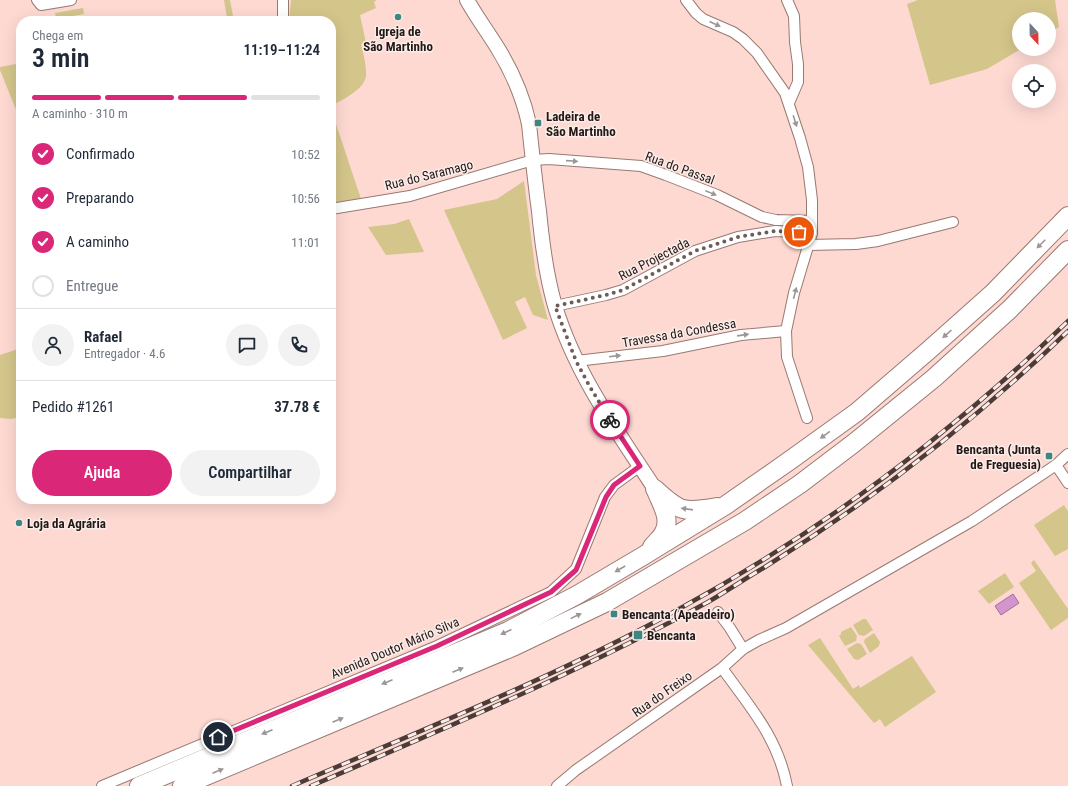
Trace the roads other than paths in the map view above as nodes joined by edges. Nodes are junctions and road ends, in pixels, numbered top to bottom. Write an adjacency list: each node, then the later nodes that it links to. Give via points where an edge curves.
1 (37, 0): 2 (street, via 41,5)
2 (71, 0)
3 (283, 0): 7 (street)
4 (467, 0): 9 (street, via 498,48 522,97 529,124)
5 (686, 0): 8 (street, one-way to 8, via 703,19 743,39 757,53 785,93)
6 (787, 0): 8 (street, via 794,16 798,70 798,82)
7 (283, 16)
8 (789, 103): 12 (street, one-way to 12, via 808,167)
9 (533, 160): 10 (street, Rua do Saramago, via 410,196); 12 (street, Rua do Passal, one-way to 12, via 641,166 762,217); 17 (street, via 542,246)
10 (336, 208)
11 (1068, 216): 26 (highway, one-way to 26, via 992,293 857,412)
12 (812, 221): 14 (street)
13 (953, 222): 15 (street, via 878,241)
14 (812, 233): 15 (street); 17 (street, Rua Projectada, via 775,231 738,237 695,251 623,290)
15 (808, 245): 18 (street, one-way to 15)
16 (1068, 250): 33 (highway, one-way to 16, via 515,646 607,602 745,521 800,484 934,378 1010,309)
17 (555, 306): 19 (street)
18 (786, 331): 19 (street, Travessa da Condessa, one-way to 18, via 663,351 741,335); 20 (street, via 787,357)
19 (576, 361): 23 (street)
20 (807, 418)
21 (1068, 454): 22 (street, Rua do Freixo)
22 (1056, 465): 24 (street); 29 (street, Rua do Freixo, via 972,521 786,628)
23 (640, 466): 25 (street); 31 (street, Avenida Doutor Mário Silva, via 614,485 606,497 576,570 551,592 437,646)
24 (1068, 483)
25 (655, 489): 26 (highway, one-way to 25, via 683,510 671,504); 27 (highway, via 667,525 664,533)
26 (726, 506): 27 (highway)
27 (643, 556): 32 (highway, one-way to 32, via 577,595 508,631)
28 (718, 612): 29 (street)
29 (743, 649): 30 (street, Rua do Freixo)
30 (722, 668): 34 (street, Rua do Freixo); 35 (street, via 772,739)
31 (102, 786)
32 (139, 786)
33 (182, 786)
34 (557, 786)
35 (787, 786)

